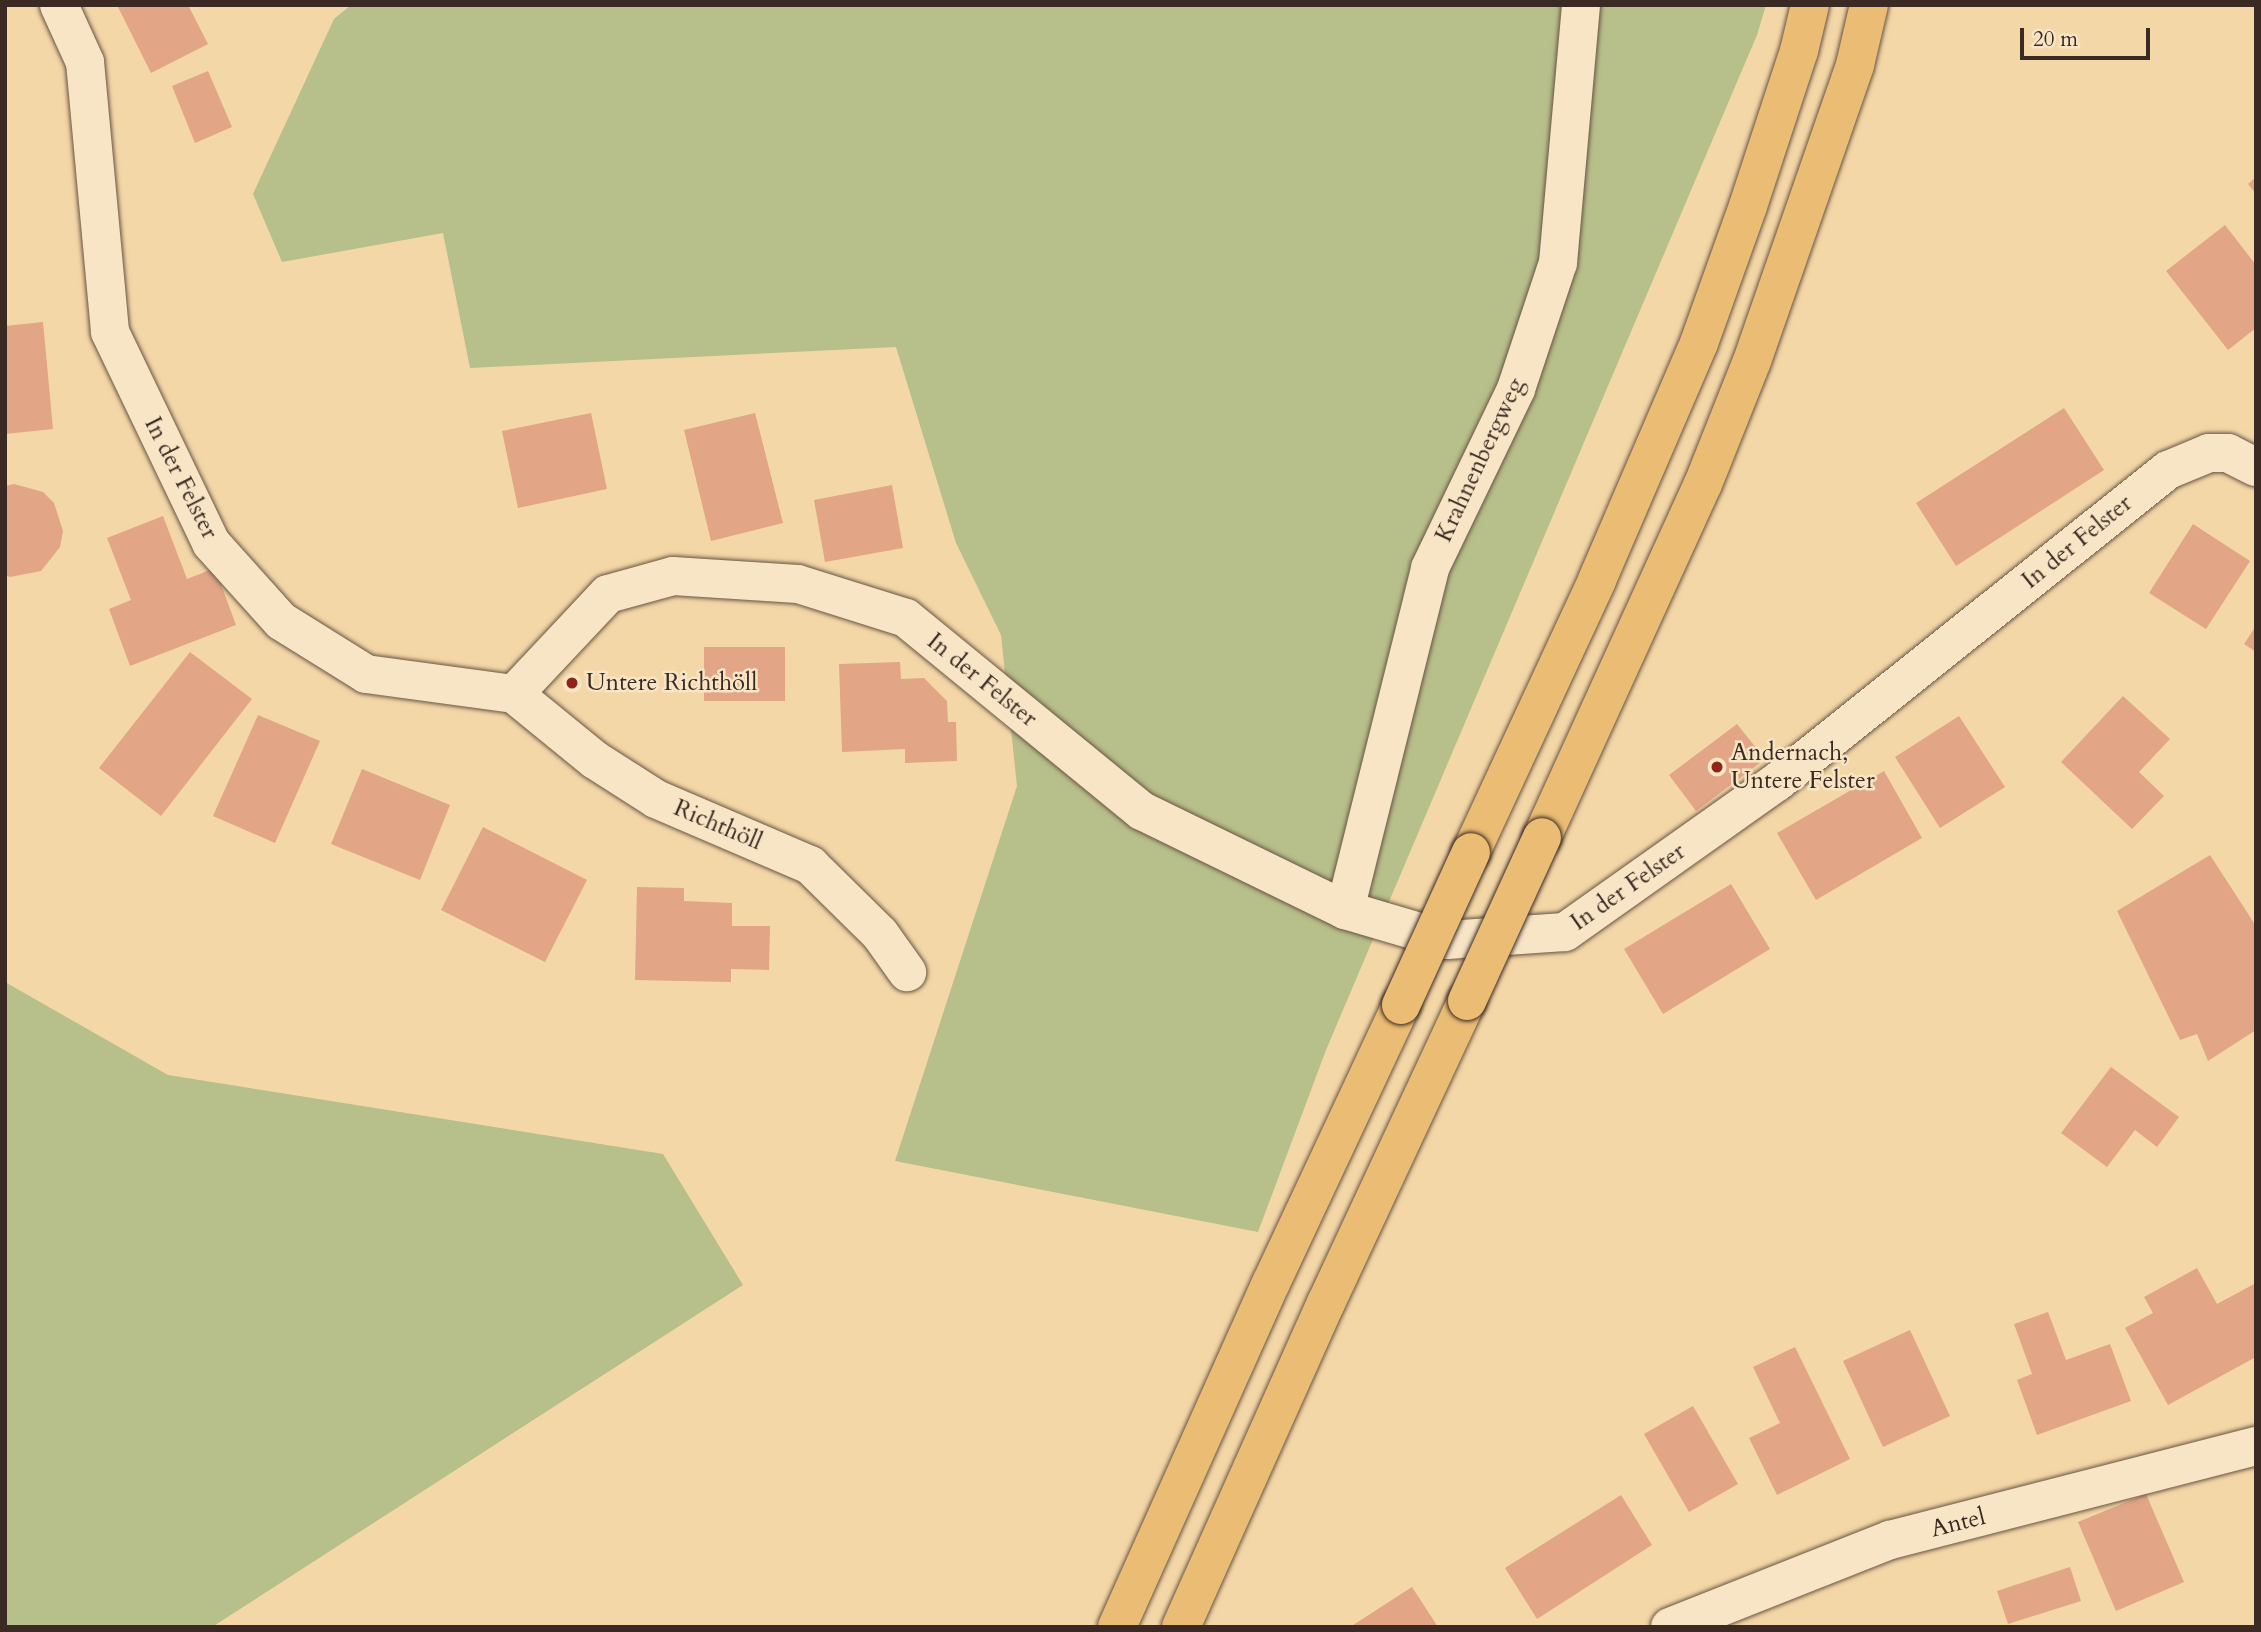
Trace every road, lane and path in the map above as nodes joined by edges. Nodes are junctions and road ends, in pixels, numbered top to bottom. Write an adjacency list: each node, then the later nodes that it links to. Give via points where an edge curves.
1 (59, 5): 6 (street, In der Felster, via 85,62 110,332 211,542 281,621 366,674)
2 (1581, 5): 7 (street, Krahnenbergweg, via 1558,263 1516,390 1430,568)
3 (1810, 5): 10 (highway, bridge, via 1799,51 1699,343 1592,592 1270,1283)
4 (1869, 5): 11 (highway, bridge, via 1855,65 1802,225 1703,484)
5 (2256, 467): 7 (street, In der Felster, via 2228,453 2209,453 2168,470 1777,782 1565,933 1447,940)
6 (513, 694): 7 (street, In der Felster, via 608,594 673,576 798,584 906,618 1142,811); 8 (street, Richthöll, via 595,760 656,799 810,865 880,934)
7 (1345, 910)
8 (907, 972)
9 (2256, 1446): 12 (street, Antel, via 1890,1540)
10 (1117, 1627)
11 (1181, 1627)
12 (1670, 1627)

